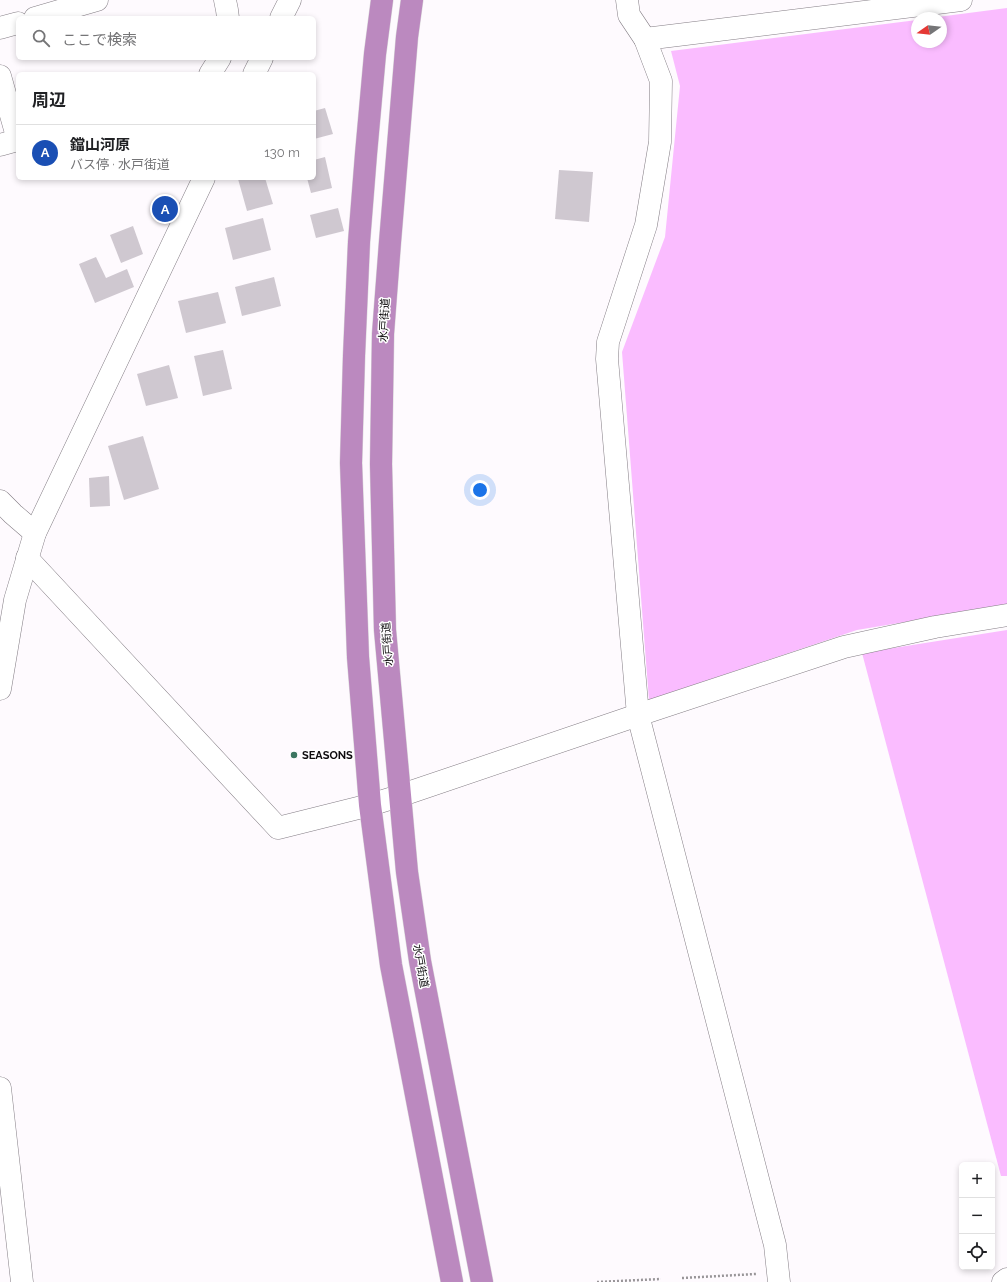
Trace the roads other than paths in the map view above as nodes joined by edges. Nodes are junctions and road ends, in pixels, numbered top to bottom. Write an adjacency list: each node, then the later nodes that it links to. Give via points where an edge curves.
1 (97, 0): 7 (street)
2 (225, 0): 8 (street)
3 (382, 0): 28 (highway, via 374,61 359,242 350,463 358,657)
4 (412, 0): 27 (highway, 水戸街道, via 383,334 381,464 385,630)
5 (626, 0): 11 (street, via 629,15)
6 (961, 0): 11 (street)
7 (42, 16)
8 (228, 16)
9 (16, 24): 10 (street)
10 (0, 28)
11 (646, 39): 26 (street, via 661,81 660,142 646,225 608,342 607,359)
12 (219, 60): 14 (street)
13 (261, 60): 15 (street)
14 (211, 72)
15 (255, 72)
16 (0, 76): 17 (street)
17 (16, 133)
18 (16, 141): 19 (street)
19 (0, 145)
20 (203, 180): 22 (street)
21 (0, 501): 22 (street)
22 (35, 533): 23 (street)
23 (27, 558): 25 (street, via 15,600); 28 (street, via 278,828)
24 (1007, 615): 26 (street, via 844,647)
25 (0, 690)
26 (638, 714): 27 (street); 30 (street, via 776,1245)
27 (399, 796): 28 (street); 34 (highway, 水戸街道, via 420,960)
28 (370, 805): 33 (highway, via 391,965)
29 (0, 1088): 32 (street)
30 (779, 1277)
31 (1007, 1279): 35 (street)
32 (22, 1282)
33 (452, 1282)
34 (482, 1282)
35 (1003, 1282)

